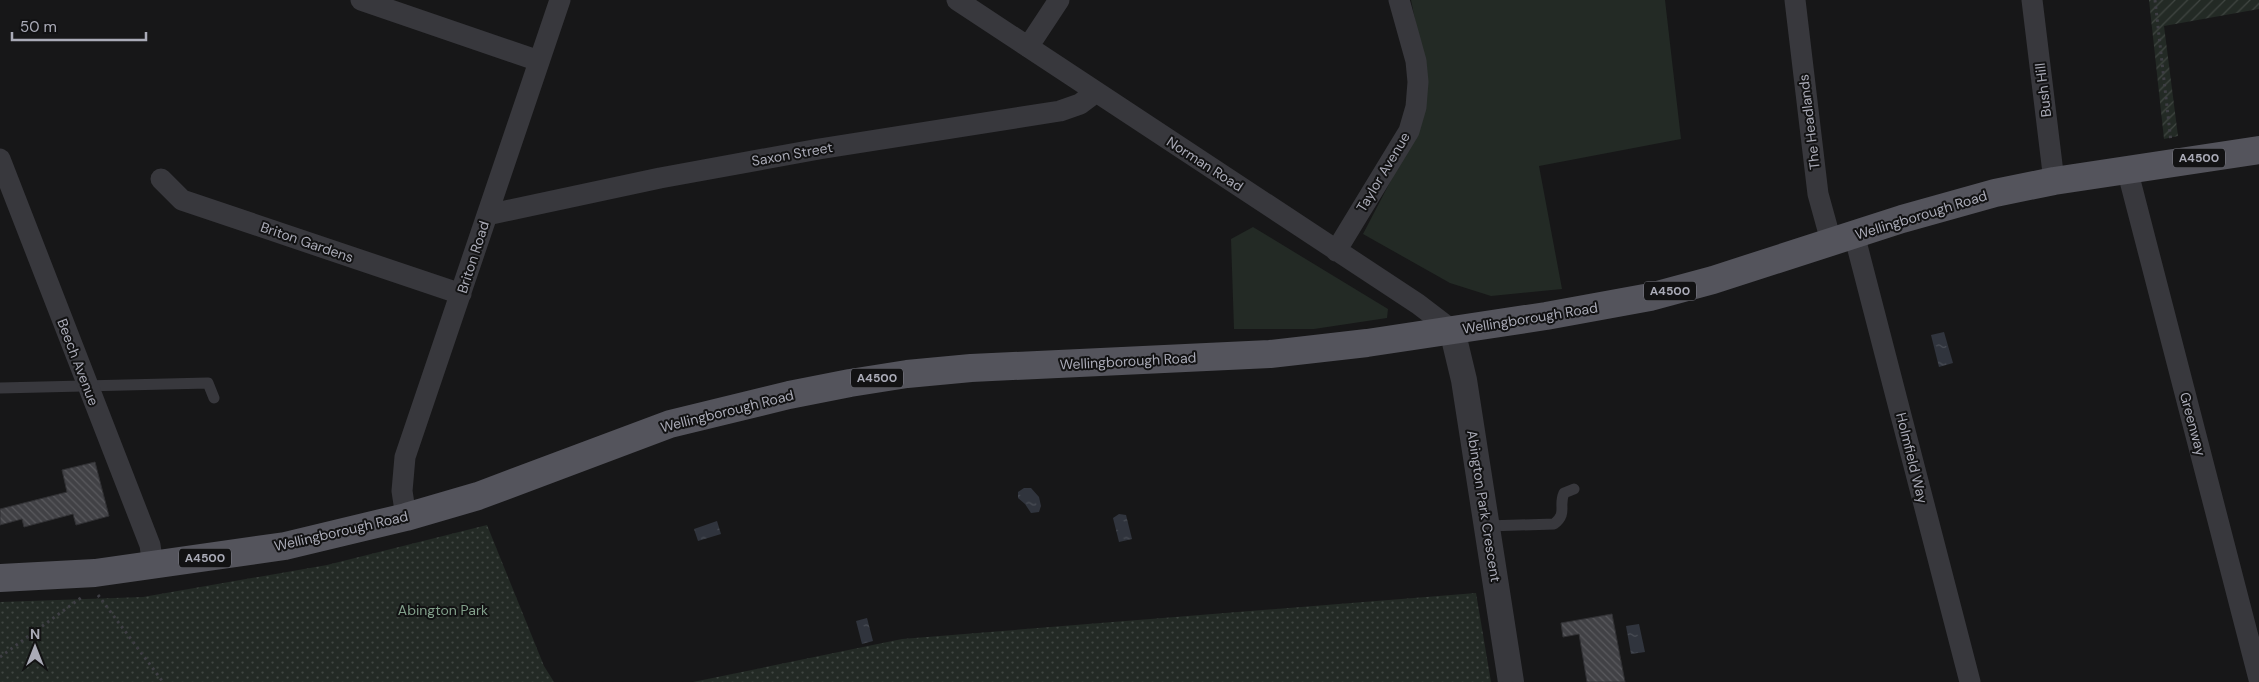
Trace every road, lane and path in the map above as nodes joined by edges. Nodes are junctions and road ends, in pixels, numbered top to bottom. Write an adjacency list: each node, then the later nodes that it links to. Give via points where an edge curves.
1 (361, 0): 10 (street)
2 (560, 0): 10 (street, Briton Road)
3 (956, 0): 9 (street, Norman Road)
4 (1059, 0): 9 (street)
5 (1399, 0): 20 (street, Taylor Avenue, via 1416,61 1416,107 1409,131)
6 (1794, 0): 19 (street, The Headlands, via 1818,194)
7 (2032, 0): 17 (street, Bush Hill)
8 (2154, 0): 14 (path)
9 (1028, 47): 11 (street, Norman Road)
10 (539, 61): 18 (street, Briton Road)
11 (1096, 92): 18 (street, Saxon Street, via 1080,104 1060,111 800,152); 20 (street, Norman Road)
12 (2259, 150): 14 (main road, Wellingborough Road / A4500)
13 (0, 159): 23 (street, Beech Avenue)
14 (2174, 162): 15 (main road, Wellingborough Road / A4500)
15 (2127, 169): 17 (main road, Wellingborough Road / A4500); 34 (street, Greenway)
16 (161, 179): 21 (street, Briton Gardens, via 182,200)
17 (2054, 181): 19 (main road, Wellingborough Road / A4500, via 1995,193)
18 (487, 215): 21 (street, Briton Road)
19 (1843, 238): 22 (main road, Wellingborough Road / A4500, via 1650,297); 37 (street, Holmfield Way)
20 (1336, 251): 22 (street, Norman Road)
21 (461, 294): 27 (street, Briton Road, via 405,457 402,491)
22 (1452, 330): 27 (main road, Wellingborough Road / A4500, via 1270,354 971,368 850,383 670,424 478,496); 28 (street, Abington Park Crescent, via 1464,380)
23 (88, 387): 24 (lane); 25 (lane, via 208,383); 29 (street, Beech Avenue, via 150,546)
24 (0, 388)
25 (214, 398)
26 (1574, 489): 28 (lane, via 1564,493 1563,511 1554,524)
27 (406, 517): 29 (main road, Wellingborough Road / A4500, via 285,546)
28 (1487, 526): 36 (street, Abington Park Crescent)
29 (153, 566): 30 (main road, Wellingborough Road / A4500)
30 (0, 578)
31 (97, 593): 35 (path)
32 (85, 594): 33 (path)
33 (0, 657)
34 (2259, 679)
35 (163, 682)
36 (1511, 682)
37 (1970, 682)

